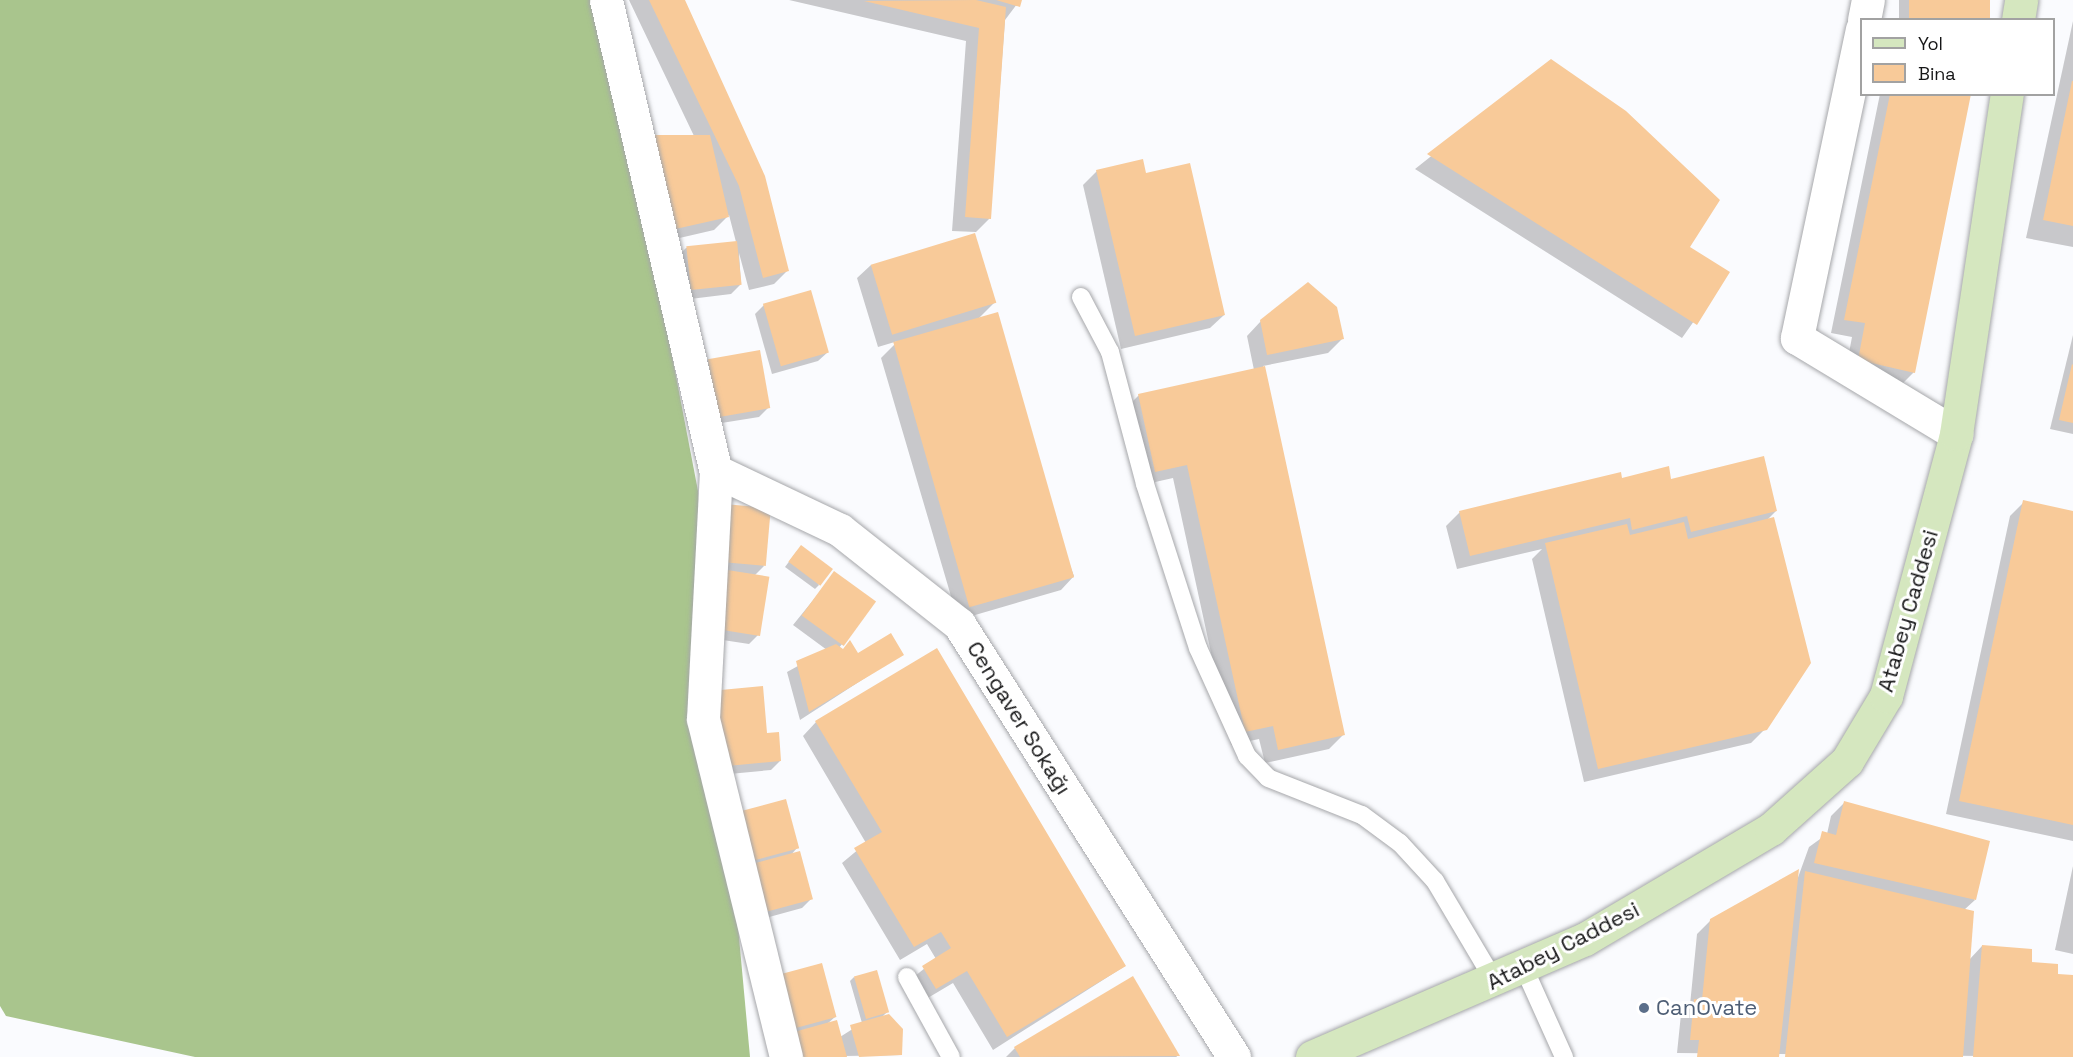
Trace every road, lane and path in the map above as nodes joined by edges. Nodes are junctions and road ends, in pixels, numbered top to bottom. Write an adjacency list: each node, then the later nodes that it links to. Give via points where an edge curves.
1 (606, 0): 10 (street)
2 (1868, 0): 4 (street)
3 (2021, 0): 5 (main road)
4 (1864, 18)
5 (2018, 18)
6 (1860, 39): 9 (street, via 1797,338)
7 (2007, 96): 9 (main road, Atabey Caddesi)
8 (1081, 297): 11 (lane, via 1110,352 1145,484 1198,648 1247,756 1268,778 1362,815 1400,843)
9 (1956, 434): 11 (main road, Atabey Caddesi, via 1886,696 1847,761 1771,829 1585,939)
10 (716, 471): 13 (street, via 703,719); 15 (street, Cengaver Sokağı, via 840,530 959,624)
11 (1510, 975): 16 (main road, Atabey Caddesi); 17 (lane)
12 (907, 977): 14 (lane)
13 (786, 1057)
14 (951, 1057)
15 (1234, 1057)
16 (1312, 1057)
17 (1564, 1057)

